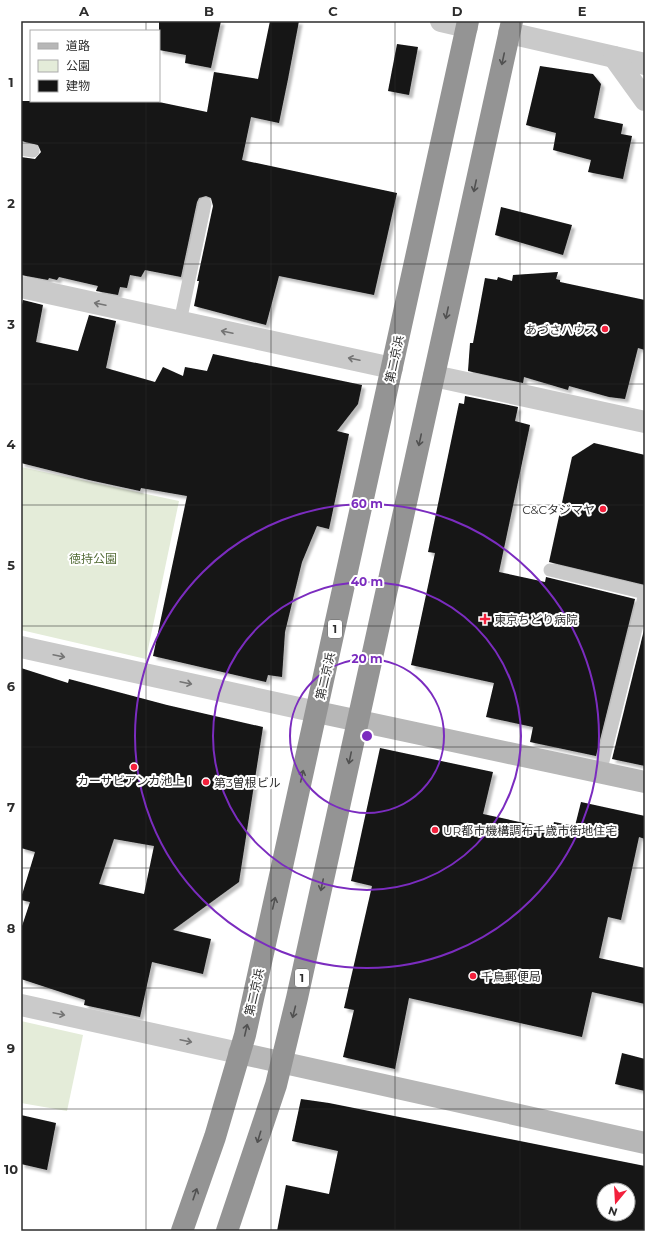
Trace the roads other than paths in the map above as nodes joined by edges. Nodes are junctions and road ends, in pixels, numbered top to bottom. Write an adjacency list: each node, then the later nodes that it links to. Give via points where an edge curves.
1 (441, 21): 2 (street)
2 (468, 24): 10 (highway, 第二京浜 / 1)
3 (510, 27): 4 (street); 11 (highway, 1, one-way to 11)
4 (614, 57): 5 (street); 6 (street)
5 (645, 64)
6 (645, 100)
7 (205, 204): 9 (lane)
8 (21, 287): 9 (street, one-way to 8)
9 (180, 322): 10 (street, one-way to 9)
10 (392, 368): 16 (highway, 第二京浜 / 1)
11 (434, 376): 12 (street); 17 (highway, 1, one-way to 17)
12 (645, 422)
13 (550, 570): 14 (lane)
14 (645, 593): 18 (lane)
15 (21, 647): 16 (street, one-way to 16)
16 (317, 712): 17 (street); 21 (highway, 第二京浜 / 1, one-way to 16)
17 (358, 720): 18 (street); 22 (highway, 1, one-way to 22, via 298,998)
18 (600, 773): 19 (street)
19 (645, 782)
20 (21, 1005): 21 (street, one-way to 21)
21 (239, 1053): 22 (street); 24 (highway, 第二京浜 / 1, one-way to 21, via 215,1137)
22 (281, 1062): 23 (street); 25 (highway, 1, one-way to 25, via 247,1175)
23 (645, 1143)
24 (182, 1231)
25 (227, 1231)

